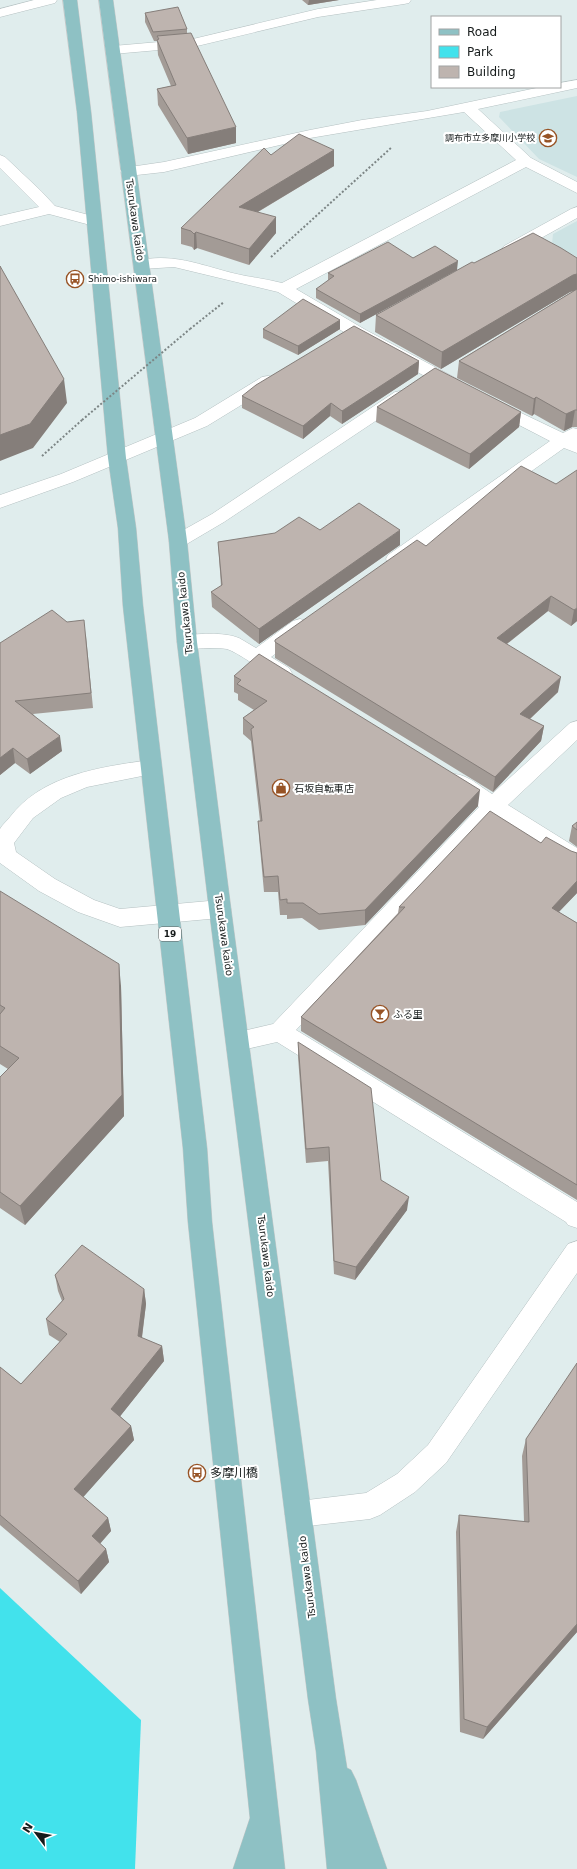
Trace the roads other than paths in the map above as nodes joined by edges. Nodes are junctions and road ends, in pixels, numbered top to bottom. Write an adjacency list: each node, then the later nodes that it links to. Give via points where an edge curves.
1 (50, 0): 5 (street)
2 (70, 0): 18 (main road, 19)
3 (106, 0): 6 (main road, Tsurukawa kaido)
4 (404, 0): 6 (street, via 318,13 193,42)
5 (0, 13)
6 (113, 50): 13 (main road, Tsurukawa kaido)
7 (577, 84): 8 (street)
8 (561, 87)
9 (558, 88): 10 (street)
10 (468, 107): 12 (street); 13 (street, via 362,124 164,167)
11 (0, 160): 15 (street)
12 (526, 161): 14 (street); 21 (street)
13 (128, 171): 20 (main road, Tsurukawa kaido)
14 (577, 188)
15 (49, 209): 17 (street); 18 (street)
16 (577, 212): 19 (street, via 537,242)
17 (0, 221)
18 (94, 221): 26 (main road, 19)
19 (496, 257)
20 (142, 264): 21 (street, via 174,262); 24 (main road, Tsurukawa kaido)
21 (284, 289): 23 (street)
22 (280, 374): 24 (street, via 201,422)
23 (433, 379): 25 (street); 28 (street, via 218,518)
24 (164, 438): 26 (street); 28 (main road, Tsurukawa kaido)
25 (572, 440): 29 (street)
26 (117, 458): 27 (street); 35 (main road, 19, via 127,528)
27 (0, 502)
28 (178, 540): 31 (main road, Tsurukawa kaido)
29 (380, 569)
30 (315, 615): 32 (street)
31 (187, 642): 32 (street, via 232,643); 40 (main road, Tsurukawa kaido)
32 (257, 657): 33 (street)
33 (297, 682)
34 (577, 728): 37 (street)
35 (150, 768): 38 (street, via 94,776 57,790 26,812); 41 (main road, 19)
36 (440, 771): 37 (street)
37 (494, 805): 39 (street); 42 (street)
38 (2, 841): 41 (street, via 6,856 47,886 86,906 120,918)
39 (577, 859)
40 (220, 909): 41 (street); 43 (main road, Tsurukawa kaido)
41 (168, 914): 48 (main road, 19)
42 (280, 1032): 43 (street); 44 (street)
43 (238, 1041): 46 (main road, Tsurukawa kaido)
44 (577, 1217)
45 (577, 1252): 46 (street, via 437,1454 406,1483 370,1506)
46 (299, 1514): 47 (main road, Tsurukawa kaido)
47 (331, 1751): 51 (main road, Tsurukawa kaido); 52 (main road)
48 (265, 1815): 49 (main road); 50 (main road, 19)
49 (248, 1869)
50 (270, 1869)
51 (342, 1869)
52 (372, 1869)

